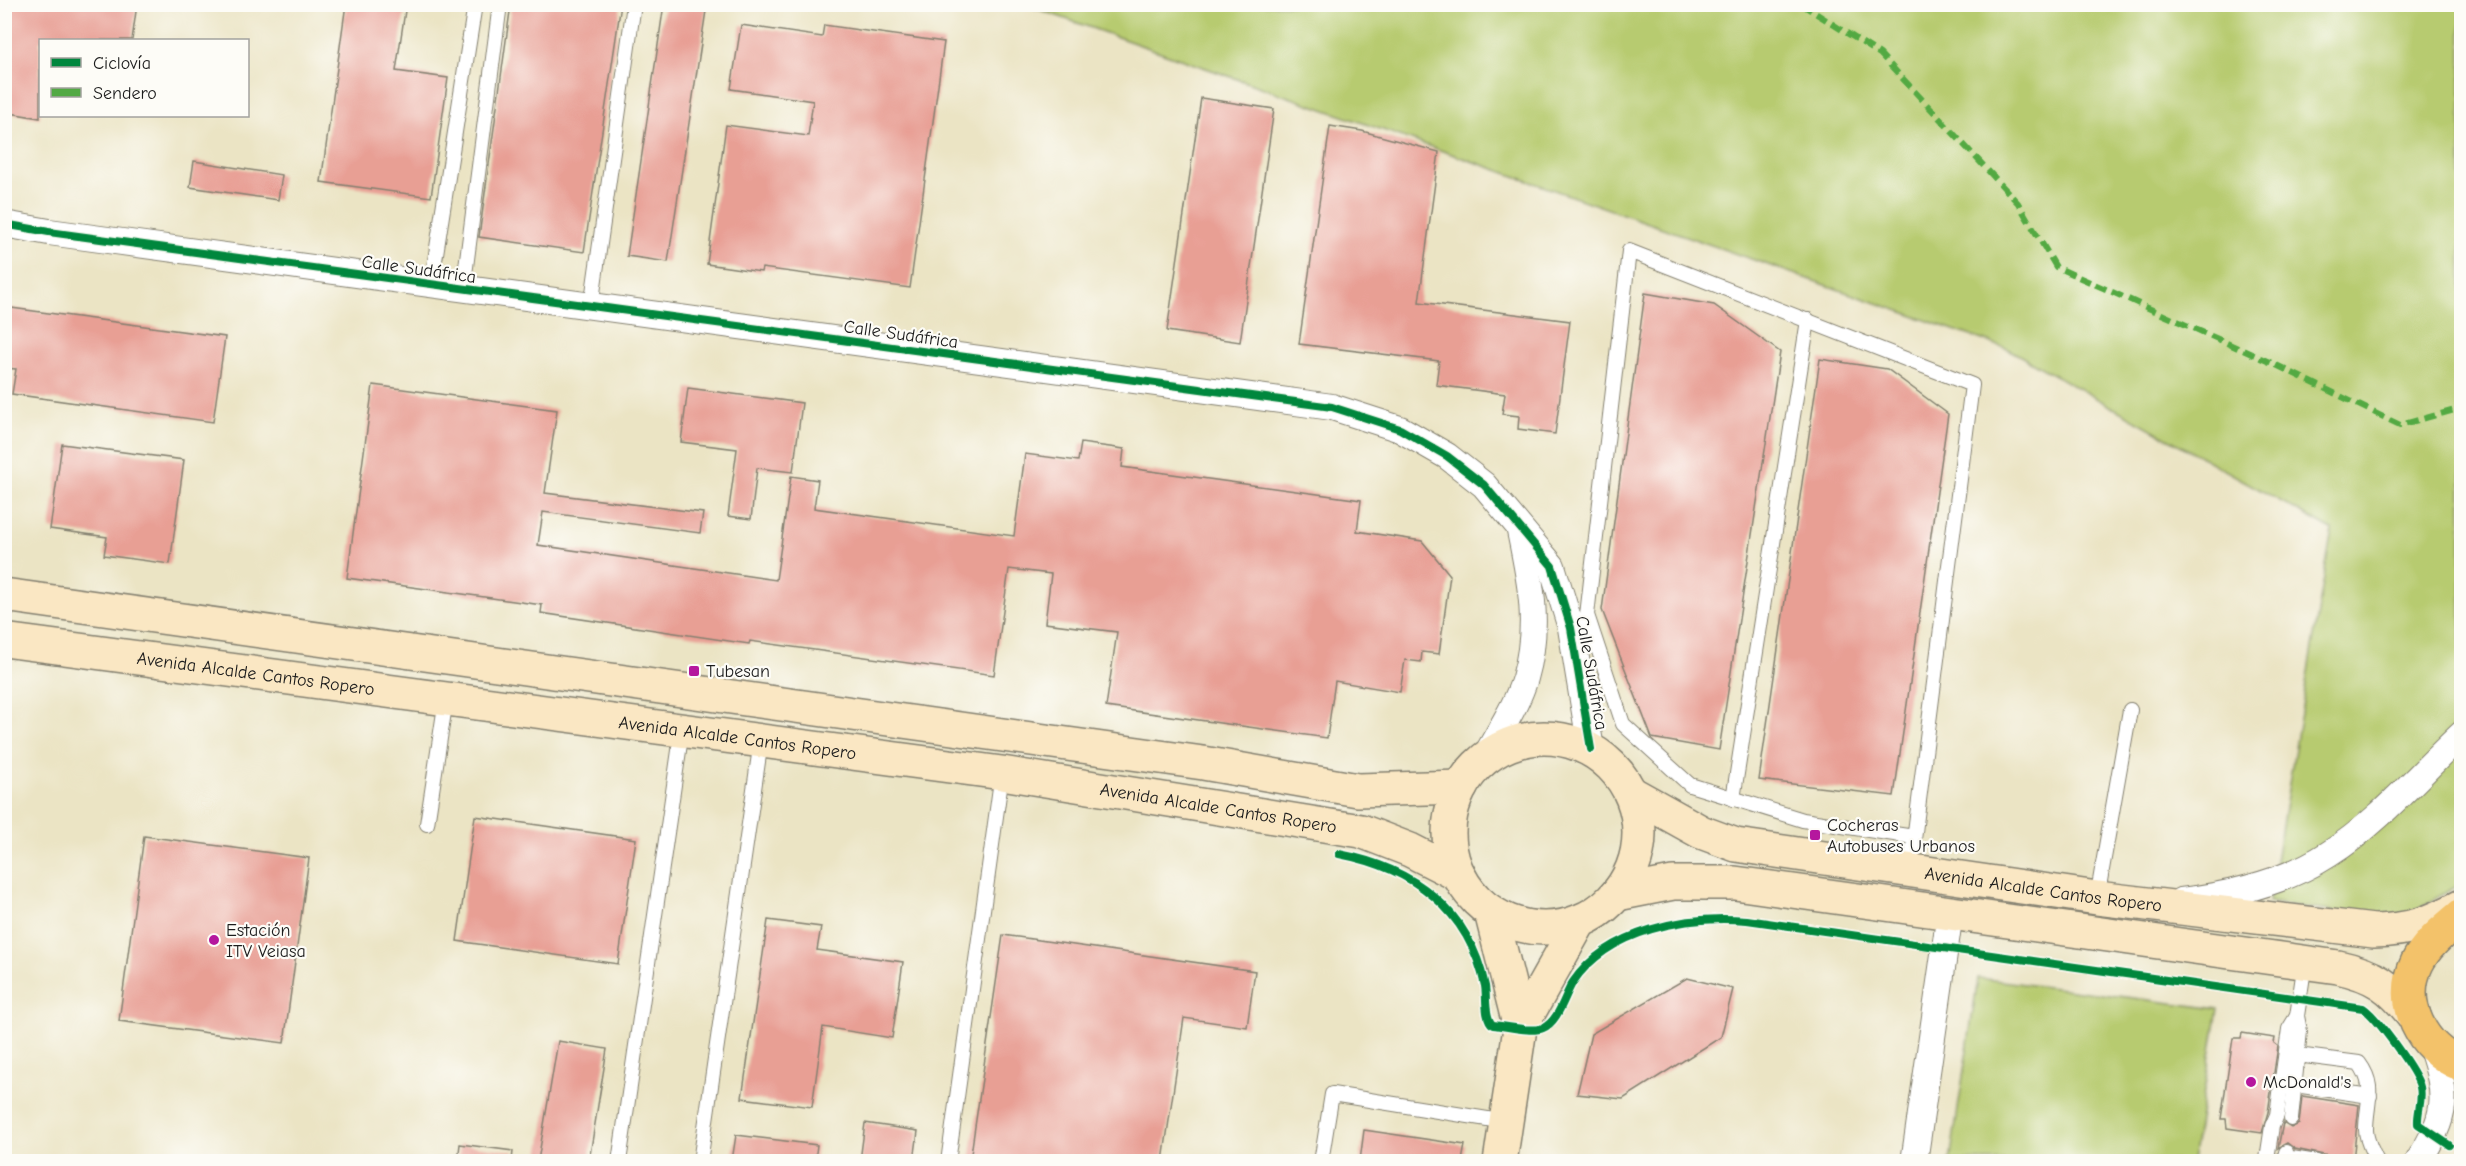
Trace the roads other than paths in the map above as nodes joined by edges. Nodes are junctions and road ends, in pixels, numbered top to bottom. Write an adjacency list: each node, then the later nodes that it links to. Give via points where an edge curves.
1 (475, 4): 5 (lane)
2 (500, 4): 6 (lane)
3 (634, 4): 7 (lane)
4 (4, 224): 5 (street, Calle Sudáfrica)
5 (431, 285): 6 (street, Calle Sudáfrica)
6 (463, 290): 7 (street, Calle Sudáfrica)
7 (591, 307): 9 (street, Calle Sudáfrica, via 1332,407 1400,429 1447,456 1484,485)
8 (1808, 320): 22 (lane); 22 (lane, via 1629,251 1587,615 1623,724 1690,785); 24 (lane, via 1972,384)
9 (1519, 525): 17 (street, Calle Sudáfrica, via 1552,566 1571,628); 18 (street, Calle Sudáfrica, via 1533,592 1533,636 1524,680)
10 (4, 595): 20 (main road, via 1203,764 1358,790)
11 (4, 640): 12 (main road, Avenida Alcalde Cantos Ropero)
12 (446, 699): 14 (main road, Avenida Alcalde Cantos Ropero); 23 (lane)
13 (2130, 710): 28 (lane)
14 (682, 730): 16 (main road, Avenida Alcalde Cantos Ropero); 49 (lane)
15 (2462, 734): 29 (street, via 2370,821 2314,863 2233,892)
16 (761, 741): 19 (main road, Avenida Alcalde Cantos Ropero); 50 (lane)
17 (1591, 749): 18 (main road, via 1565,739 1537,737 1510,744); 21 (main road, via 1614,768)
18 (1485, 758): 20 (main road)
19 (1002, 773): 26 (main road, Avenida Alcalde Cantos Ropero, via 1361,831); 51 (lane)
20 (1461, 787): 26 (main road, via 1450,815 1450,845)
21 (1631, 794): 25 (main road, Avenida Alcalde Cantos Ropero, via 1701,832 1736,845); 27 (main road, via 1638,819 1638,846 1631,871)
22 (1734, 799): 24 (lane, via 1803,820)
23 (427, 824)
24 (1914, 837): 25 (lane)
25 (1910, 871): 28 (main road, Avenida Alcalde Cantos Ropero)
26 (1459, 874): 31 (main road, via 1472,896)
27 (1617, 894): 32 (main road, Avenida Alcalde Cantos Ropero, via 1673,883 1735,883); 34 (main road)
28 (2097, 898): 29 (main road, Avenida Alcalde Cantos Ropero)
29 (2151, 904): 30 (main road, Avenida Alcalde Cantos Ropero, via 2374,931 2403,930 2431,923)
30 (2462, 906)
31 (1491, 912): 34 (main road, via 1519,925 1550,928); 38 (main road)
32 (1950, 914): 35 (main road, Avenida Alcalde Cantos Ropero); 54 (street)
33 (2462, 915): 37 (main road, via 2433,940 2418,962 2410,983)
34 (1580, 921): 38 (main road)
35 (2305, 962): 36 (lane); 37 (main road, Avenida Alcalde Cantos Ropero, via 2363,972 2384,984)
36 (2296, 1016): 40 (lane, via 2300,1031); 55 (lane, via 2289,1029)
37 (2414, 1016): 39 (main road)
38 (1521, 1028): 47 (main road)
39 (2431, 1046): 41 (main road); 45 (street)
40 (2297, 1055): 43 (lane); 44 (lane, via 2359,1063 2368,1075)
41 (2462, 1065)
42 (2462, 1079): 45 (street)
43 (2295, 1085): 44 (lane); 46 (lane)
44 (2370, 1096): 57 (lane, via 2366,1132)
45 (2444, 1102): 58 (street, via 2434,1136)
46 (2290, 1119)
47 (1506, 1122): 52 (lane, via 1332,1094); 53 (main road)
48 (2286, 1152): 56 (lane, via 2285,1157)
49 (619, 1161)
50 (700, 1161)
51 (948, 1161)
52 (1321, 1161)
53 (1500, 1161)
54 (1914, 1161)
55 (2269, 1161)
56 (2317, 1161)
57 (2377, 1161)
58 (2418, 1161)

